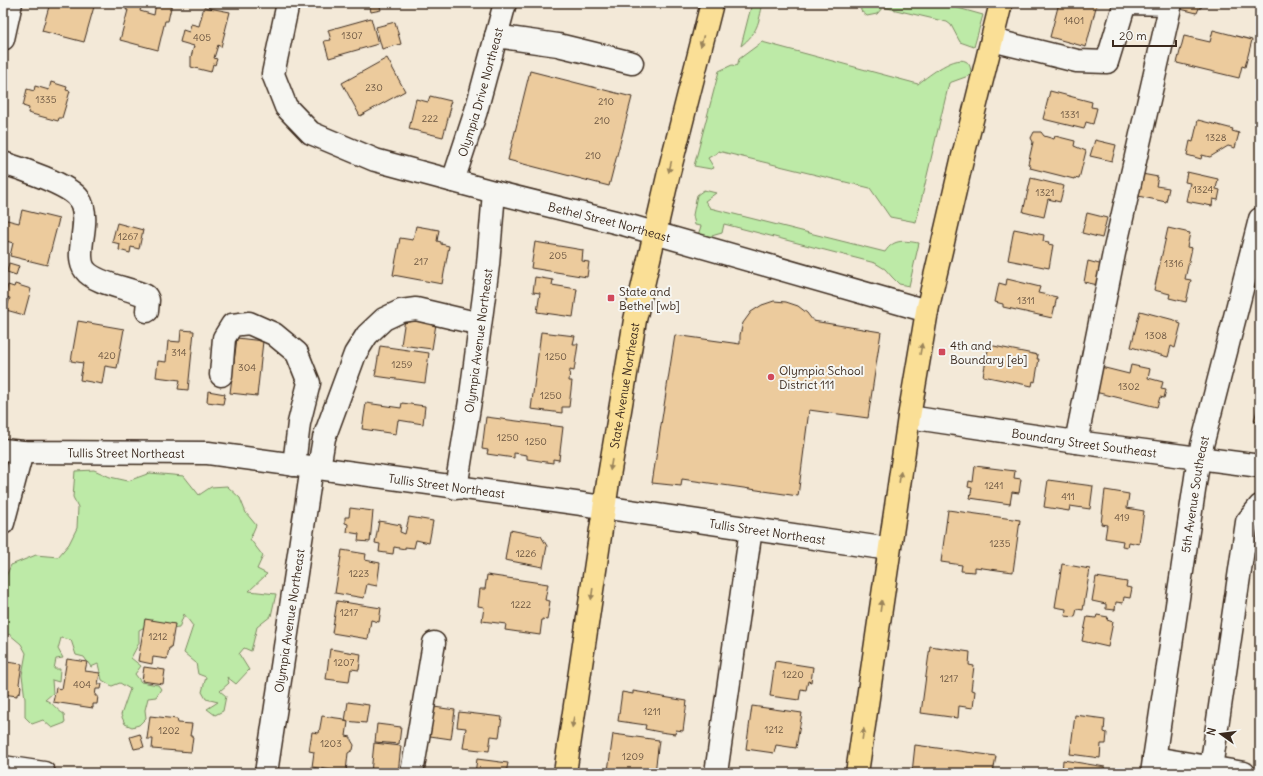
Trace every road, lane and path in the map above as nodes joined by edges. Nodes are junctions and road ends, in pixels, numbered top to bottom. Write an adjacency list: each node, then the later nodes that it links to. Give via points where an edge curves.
1 (12, 3): 9 (street)
2 (288, 3): 13 (street, Bethel Street Northeast, via 273,74 286,106 298,120 311,133 375,160)
3 (505, 3): 8 (street, Olympia Drive Northeast)
4 (712, 3): 16 (main road, State Avenue Northeast, one-way to 16)
5 (1001, 3): 10 (main road)
6 (1126, 3): 7 (street); 10 (street, via 1107,62 1077,61)
7 (1171, 4): 22 (street, via 1114,253)
8 (496, 36): 11 (street, via 558,46); 13 (street, Olympia Drive Northeast, via 476,112)
9 (3, 38)
10 (992, 40): 18 (main road)
11 (632, 63)
12 (3, 163): 17 (street, via 43,177 73,192 79,198 83,206 84,220 81,252 84,270 99,280 146,296)
13 (453, 181): 14 (street, Bethel Street Northeast)
14 (494, 192): 16 (street, Bethel Street Northeast); 19 (street, Olympia Avenue Northeast)
15 (1260, 220): 24 (street, 5th Avenue Southeast)
16 (654, 233): 18 (street, Bethel Street Northeast); 29 (main road, State Avenue Northeast, one-way to 29, via 635,320)
17 (147, 311)
18 (927, 311): 21 (main road, one-way to 18)
19 (480, 323): 26 (street, via 416,309 401,311 384,319 367,335 355,354 324,438); 27 (street, Olympia Avenue Northeast)
20 (221, 375): 26 (street, via 224,338 232,325 249,323 274,334 297,353 308,383 298,423)
21 (909, 417): 22 (street, Boundary Street Southeast); 32 (main road, one-way to 21)
22 (1076, 442): 24 (street, Boundary Street Southeast)
23 (12, 451): 26 (street, Tullis Street Northeast, via 208,453); 30 (street)
24 (1199, 458): 25 (street, Boundary Street Southeast); 34 (street, 5th Avenue Southeast)
25 (1260, 466)
26 (308, 467): 27 (street, Tullis Street Northeast); 38 (street, Olympia Avenue Northeast)
27 (456, 488): 29 (street, Tullis Street Northeast)
28 (1260, 506): 36 (street, via 1248,522)
29 (605, 508): 31 (street, Tullis Street Northeast); 40 (main road, State Avenue Northeast, one-way to 40)
30 (3, 523)
31 (751, 529): 32 (street, Tullis Street Northeast); 41 (street)
32 (889, 549): 42 (main road, one-way to 32)
33 (434, 643): 39 (street)
34 (1153, 766): 36 (street)
35 (3, 767): 37 (street)
36 (1211, 768): 43 (street)
37 (44, 773)
38 (266, 773)
39 (412, 773)
40 (565, 773)
41 (716, 773)
42 (857, 773)
43 (1244, 773)

